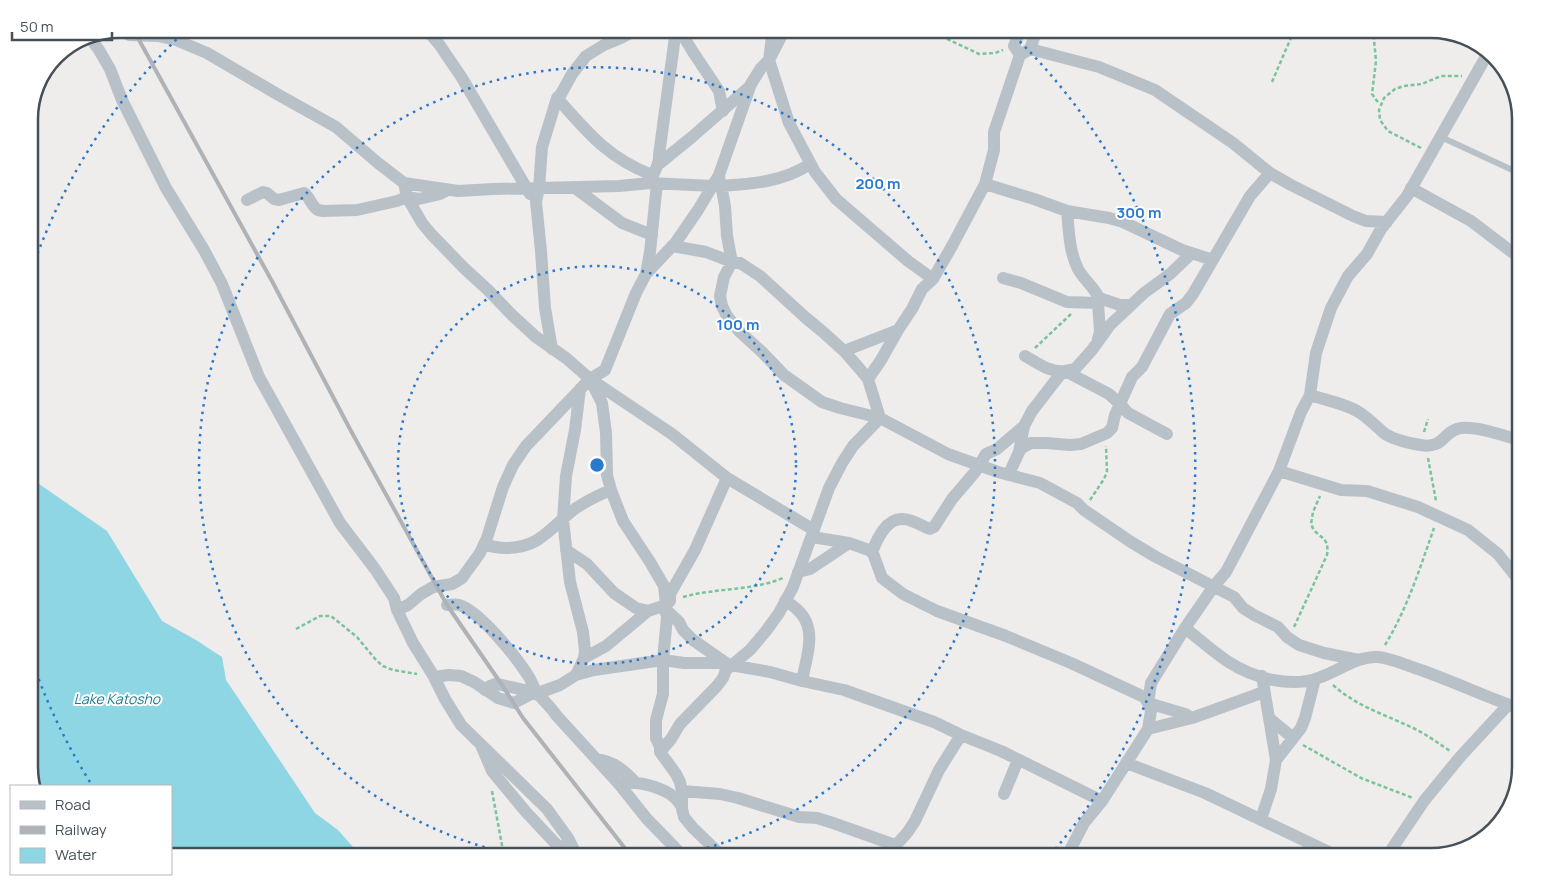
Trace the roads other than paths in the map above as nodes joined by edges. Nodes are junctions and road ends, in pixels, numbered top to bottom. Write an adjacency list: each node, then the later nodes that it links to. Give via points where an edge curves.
1 (167, 38): 24 (street, via 207,52 336,127)
2 (434, 38): 29 (street, via 462,78)
3 (621, 38): 15 (street, via 586,56)
4 (675, 38): 18 (street)
5 (684, 38): 16 (street, via 719,91)
6 (772, 38): 13 (street)
7 (780, 38): 13 (street)
8 (1021, 38): 11 (street)
9 (1030, 38): 11 (street)
10 (94, 42): 80 (street, via 110,69 166,188 222,284 259,377 278,414 340,523 394,598)
11 (1021, 50): 21 (street, via 1098,67 1155,90 1233,143); 25 (street, via 994,132 994,150)
12 (1485, 58): 17 (street)
13 (769, 60): 14 (street); 19 (street, via 790,123)
14 (751, 84): 16 (street); 23 (street)
15 (557, 98): 22 (street, via 612,155); 26 (street, via 542,147)
16 (723, 110): 18 (street)
17 (1441, 137): 20 (lane); 28 (street)
18 (660, 163): 22 (street)
19 (810, 164): 23 (street, via 778,178 748,185); 44 (street, via 836,199)
20 (1512, 170)
21 (1270, 173): 35 (street, via 1353,216 1366,221); 40 (street, via 1250,196)
22 (653, 180): 23 (street); 27 (street, via 627,186); 36 (street)
23 (717, 182): 37 (street); 41 (street, via 722,190)
24 (404, 183): 30 (street); 31 (street)
25 (985, 184): 34 (street); 44 (street)
26 (539, 188): 27 (street); 29 (street); 33 (street)
27 (575, 188): 36 (street, via 622,223)
28 (1411, 188): 35 (street); 38 (street, via 1472,221)
29 (526, 189): 30 (street); 33 (street)
30 (450, 190): 31 (street, via 429,197)
31 (407, 197): 32 (street, via 349,211 318,210 304,193 279,200 263,192); 49 (street, via 422,223 444,248 513,316)
32 (247, 200)
33 (536, 202): 49 (street, via 545,308)
34 (1067, 211): 39 (street, via 1123,222); 45 (street, via 1073,258)
35 (1387, 222): 56 (street, via 1348,276 1331,308 1316,353)
36 (652, 236): 37 (street); 42 (street)
37 (673, 245): 41 (street); 42 (street)
38 (1512, 252)
39 (1191, 254): 40 (street); 46 (street)
40 (1213, 260): 57 (street, via 1190,298 1170,314 1142,368 1132,377)
41 (732, 262): 50 (street, via 740,263 760,276); 58 (street, via 724,277 720,296 727,316 739,332 784,375 822,402)
42 (646, 274): 53 (street, via 605,370)
43 (1003, 278): 45 (street, via 1067,302 1084,304)
44 (932, 279): 47 (street, via 922,289)
45 (1099, 301): 46 (street); 48 (street)
46 (1131, 304): 48 (street)
47 (898, 330): 50 (street); 54 (street)
48 (1098, 339): 52 (street, via 1075,368)
49 (552, 349): 53 (street)
50 (844, 351): 54 (street)
51 (1025, 356): 52 (street, via 1049,370)
52 (1066, 371): 57 (street); 59 (street, via 1045,393)
53 (590, 379): 55 (street); 66 (street, via 672,434); 67 (street, via 602,403)
54 (868, 379): 58 (street)
55 (580, 389): 68 (street); 71 (street, via 526,446 513,465)
56 (1310, 395): 61 (street, via 1355,410 1386,434 1408,442 1436,444 1456,429 1463,428); 64 (street, via 1300,412)
57 (1120, 404): 60 (street); 62 (street, via 1112,428 1107,433 1081,444 1031,444)
58 (880, 418): 63 (street, via 948,454); 69 (street, via 853,446 842,463)
59 (1024, 426): 62 (street); 63 (street, via 986,454)
60 (1167, 434)
61 (1512, 438)
62 (1019, 452): 65 (street)
63 (978, 464): 65 (street); 73 (street, via 937,525 930,529 904,519 896,520 888,524)
64 (1278, 472): 74 (street, via 1341,490 1367,491 1418,507 1468,530 1498,554); 76 (street, via 1226,572)
65 (1009, 474): 76 (street, via 1040,483 1173,567)
66 (728, 478): 69 (street); 79 (street)
67 (611, 490): 68 (street, via 575,509); 79 (street, via 623,521 664,586)
68 (562, 520): 71 (street, via 542,537 513,548); 72 (street)
69 (813, 533): 70 (street); 75 (street)
70 (849, 543): 73 (street); 75 (street, via 810,569)
71 (484, 544): 80 (street, via 460,580 433,587)
72 (566, 550): 81 (street, via 587,564 626,602); 83 (street, via 570,582 583,632)
73 (872, 552): 94 (street, via 882,578 903,594 937,611 1093,672 1144,697)
74 (1512, 571)
75 (798, 572): 77 (street)
76 (1214, 586): 82 (street); 85 (street, via 1299,644 1315,651)
77 (785, 601): 86 (street, via 766,631); 91 (street, via 803,615 809,628 809,651)
78 (447, 605): 93 (street, via 464,607 494,633 529,677)
79 (667, 605): 81 (street); 84 (street); 86 (street, via 693,640)
80 (397, 610): 88 (street, via 412,643)
81 (648, 611): 83 (street, via 606,646)
82 (1184, 628): 89 (street, via 1228,661); 94 (street, via 1150,683)
83 (584, 658): 87 (street)
84 (663, 660): 86 (street); 87 (street); 103 (street, via 663,694 655,727)
85 (1359, 660): 90 (street); 95 (street, via 1377,657 1405,664)
86 (731, 666): 91 (street); 103 (street)
87 (576, 675): 93 (street, via 560,685)
88 (434, 676): 93 (street, via 461,676 498,698 514,703); 102 (street, via 461,725)
89 (1262, 676): 90 (street, via 1292,683); 92 (street)
90 (1319, 678): 101 (street, via 1301,728)
91 (802, 681): 100 (street, via 844,690 892,706)
92 (1264, 692): 97 (street); 98 (street)
93 (536, 693): 104 (street)
94 (1148, 704): 97 (street); 99 (street, via 1151,711)
95 (1508, 705): 96 (street); 123 (street, via 1424,802)
96 (1512, 706)
97 (1192, 718): 99 (street)
98 (1270, 720): 101 (street); 106 (street)
99 (1148, 729): 107 (street)
100 (961, 735): 105 (street); 115 (street, via 938,770 911,827)
101 (1293, 738): 106 (street)
102 (480, 743): 116 (street, via 492,771 521,807); 117 (street, via 547,809)
103 (660, 752): 110 (street, via 676,774)
104 (596, 759): 108 (street, via 618,766); 109 (street)
105 (1018, 760): 111 (street); 112 (street)
106 (1276, 760): 114 (street, via 1272,789)
107 (1126, 763): 112 (street); 114 (street, via 1205,793)
108 (636, 783): 109 (street); 113 (street, via 668,792)
109 (619, 784): 118 (street)
110 (682, 791): 113 (street); 115 (street, via 720,794 798,817 817,818)
111 (1004, 794)
112 (1102, 801): 121 (street, via 1084,823)
113 (682, 808): 119 (street, via 688,822)
114 (1260, 819): 122 (street)
115 (895, 845): 120 (street)
116 (563, 848)
117 (573, 848)
118 (676, 848)
119 (714, 848)
120 (893, 848)
121 (1071, 848)
122 (1306, 848)
123 (1392, 848)

